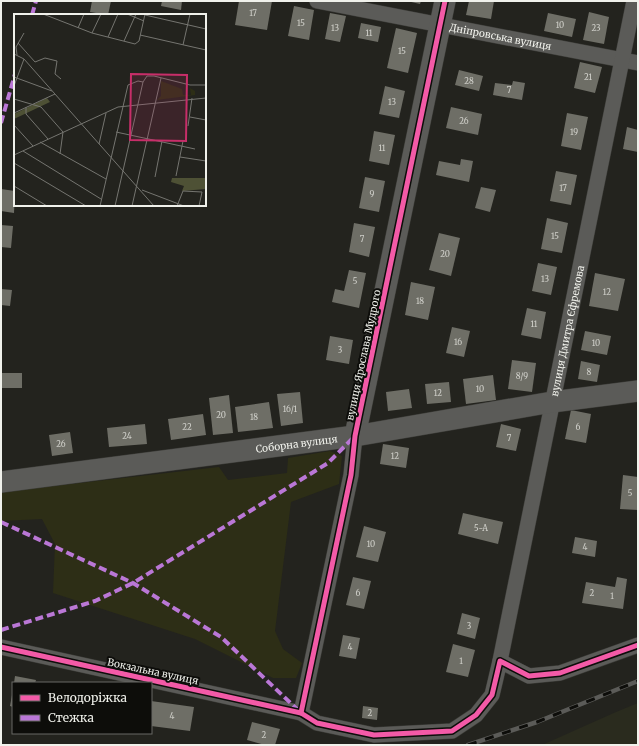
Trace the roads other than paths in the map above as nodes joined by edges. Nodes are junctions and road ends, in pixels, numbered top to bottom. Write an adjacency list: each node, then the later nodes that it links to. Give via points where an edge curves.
1 (317, 1): 4 (street, Дніпровська вулиця)
2 (445, 1): 4 (street, вулиця Ярослава Мудрого)
3 (634, 1): 5 (street, вулиця Дмитра Єфремова)
4 (440, 26): 5 (street, Дніпровська вулиця); 9 (street, вулиця Ярослава Мудрого)
5 (622, 60): 6 (street, Дніпровська вулиця); 8 (street, вулиця Дмитра Єфремова)
6 (638, 63)
7 (638, 392): 8 (street, Соборна вулиця)
8 (552, 402): 9 (street, Соборна вулиця); 13 (street, вулиця Дмитра Єфремова)
9 (355, 436): 10 (street, Соборна вулиця); 14 (street, вулиця Ярослава Мудрого, via 352,475)
10 (1, 482)
11 (638, 645): 13 (street, via 560,673 529,676)
12 (1, 647): 14 (street, Вокзальна вулиця)
13 (500, 661): 14 (street, вулиця Дмитра Єфремова, via 492,695 476,715 452,731 374,735 317,723)
14 (301, 713)

